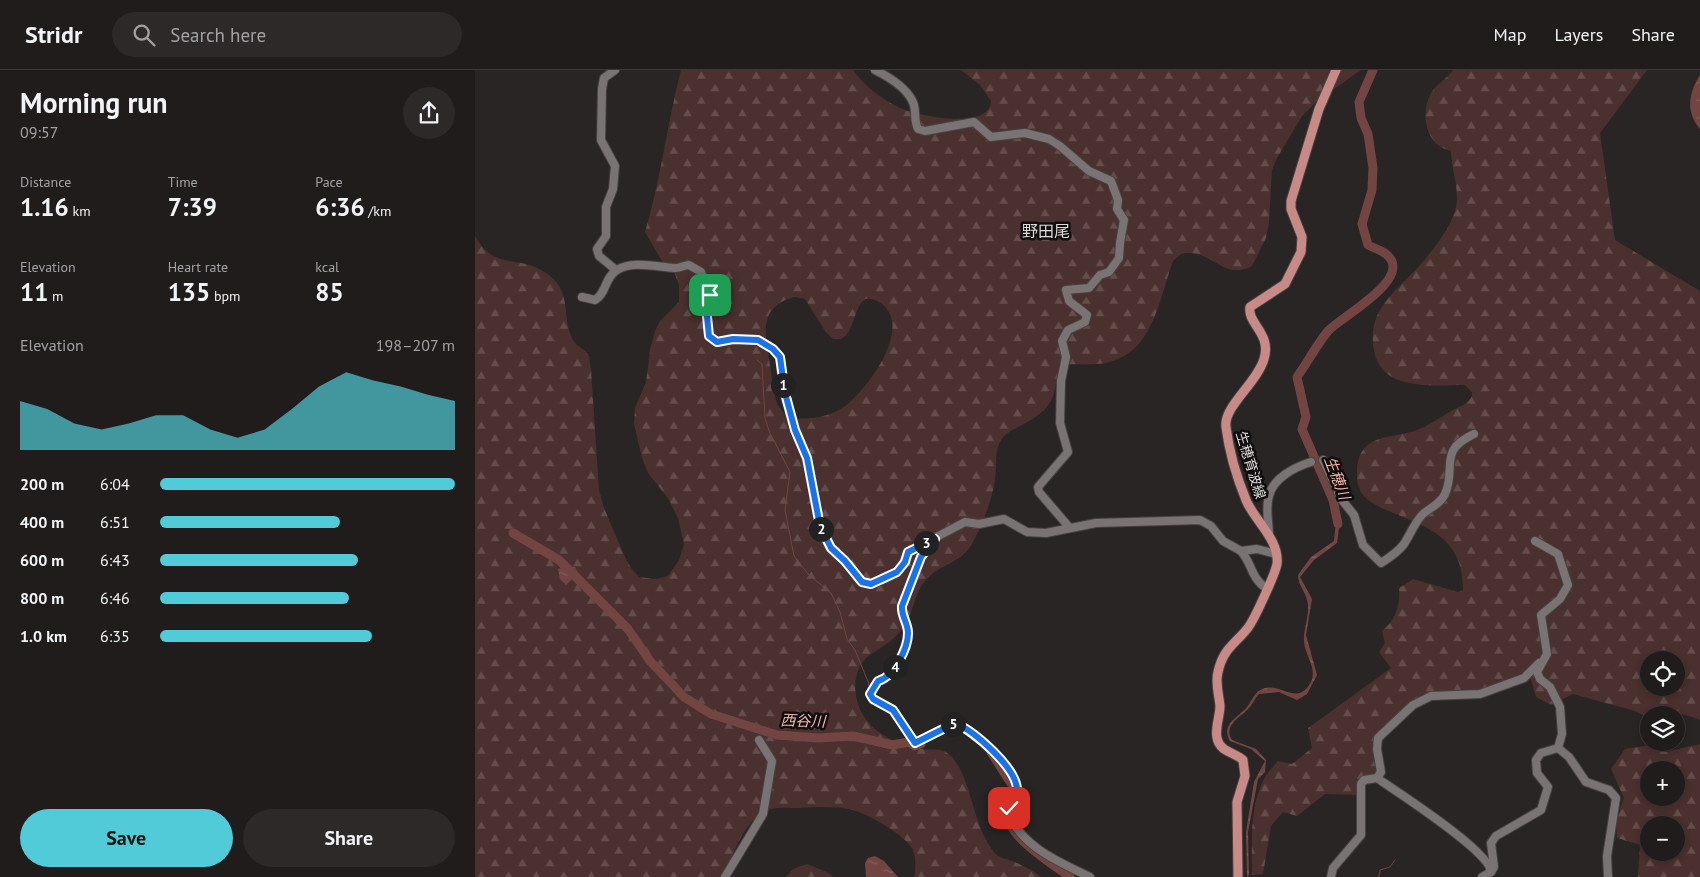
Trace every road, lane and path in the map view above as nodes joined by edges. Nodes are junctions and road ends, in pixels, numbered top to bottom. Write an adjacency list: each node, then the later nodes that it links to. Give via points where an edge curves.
1 (615, 70): 4 (street, via 604,78 602,89 601,140 615,166 613,189 606,206 605,236 597,249 599,256)
2 (875, 70): 9 (street, via 894,81 914,104 915,123 919,129 925,131 974,122 991,137 1031,135 1055,142 1089,171 1111,181 1119,200 1117,210 1125,220 1120,257 1109,272 1100,275 1089,288 1066,290 1069,301 1087,315 1085,322 1068,330 1062,340 1067,357 1061,381 1060,423 1068,449 1038,487)
3 (1336, 70): 10 (main road, 生穂育波線, via 1319,109 1291,201 1302,237 1301,252 1285,284 1250,307 1251,318 1263,335 1264,359 1225,421 1245,498)
4 (616, 270): 5 (street, via 606,282 601,296 595,300); 11 (street, via 627,266 675,268 689,264 696,267 709,290 706,307 709,336 717,342 758,340 776,352 781,360 785,393 795,430 807,458 820,526 825,539 862,582 871,584 889,577 902,567 908,552)
5 (582, 297)
6 (1474, 434): 7 (street, via 1451,453 1449,480 1441,501 1421,515 1403,545 1381,564 1363,545 1354,515 1342,500)
7 (1323, 460)
8 (1311, 462): 10 (street, via 1293,468 1272,488 1268,504)
9 (1069, 528): 11 (street, via 1056,533 1027,532 1008,520 1000,519 979,524 960,523); 13 (street, via 1096,523 1200,520 1211,526 1223,541)
10 (1269, 536): 14 (main road, 生穂育波線)
11 (935, 539): 22 (street, via 921,557 902,606 901,614 908,631 903,654 870,694 893,710 915,743 955,723 989,745 1016,786 1017,793 1008,813 1021,834 1046,856)
12 (1535, 541): 16 (street, via 1558,554 1568,582 1562,597 1541,616 1547,650)
13 (1241, 551): 14 (street, via 1255,549); 15 (street, via 1248,559 1255,579)
14 (1277, 554): 15 (main road)
15 (1267, 589): 23 (main road, via 1250,626 1225,652 1217,674 1217,740 1224,749 1243,760 1245,768 1237,802)
16 (1545, 659): 18 (street, via 1537,672 1540,679 1551,687 1561,707 1562,734); 19 (street, via 1524,678 1480,694 1431,696 1413,705 1378,738 1381,772)
17 (759, 740): 21 (street, via 773,761 763,814)
18 (1558, 748): 20 (street, via 1541,754 1536,760 1537,774 1548,786 1541,810 1505,830 1492,842 1495,864); 26 (street, via 1569,757 1586,782 1608,789 1616,798 1607,856)
19 (1377, 778): 20 (street, via 1465,841 1488,862); 24 (street, via 1364,780 1361,784 1361,835 1333,868)
20 (1491, 872): 25 (street)
21 (725, 877)
22 (1089, 877)
23 (1238, 877)
24 (1331, 877)
25 (1482, 877)
26 (1608, 877)

